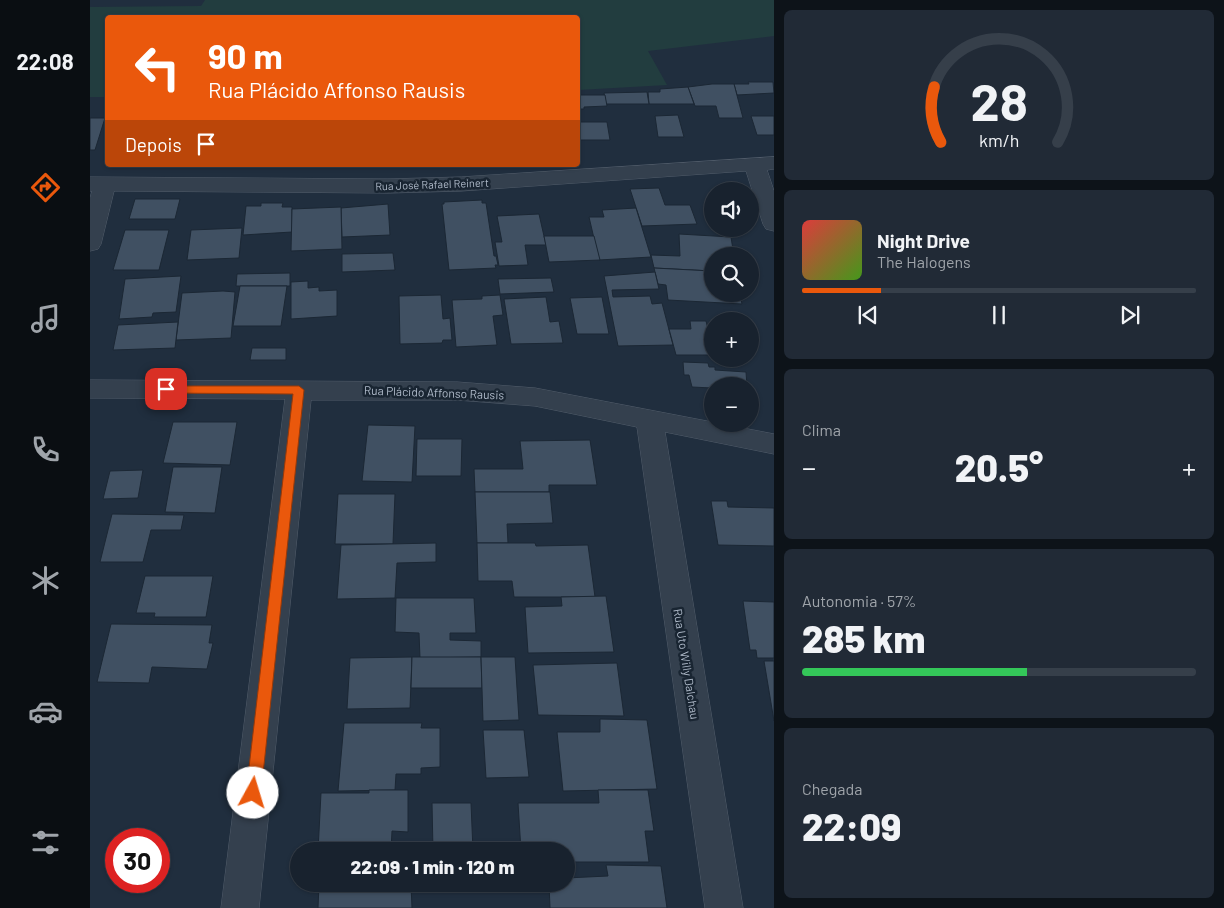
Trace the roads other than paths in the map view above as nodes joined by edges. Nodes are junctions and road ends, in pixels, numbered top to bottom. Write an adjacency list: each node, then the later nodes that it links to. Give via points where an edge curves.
1 (764, 164): 2 (street, Rua José Rafael Reinert, via 460,184); 3 (street)
2 (97, 184): 4 (street)
3 (774, 224)
4 (90, 244)
5 (90, 389): 6 (street, Rua Plácido Affonso Rausis)
6 (299, 390): 7 (street, Rua Plácido Affonso Rausis, via 496,393 535,397); 9 (street)
7 (649, 419): 8 (street, Rua Plácido Affonso Rausis); 10 (street, Rua Uto Willy Dalchau)
8 (774, 444)
9 (240, 908)
10 (724, 908)

